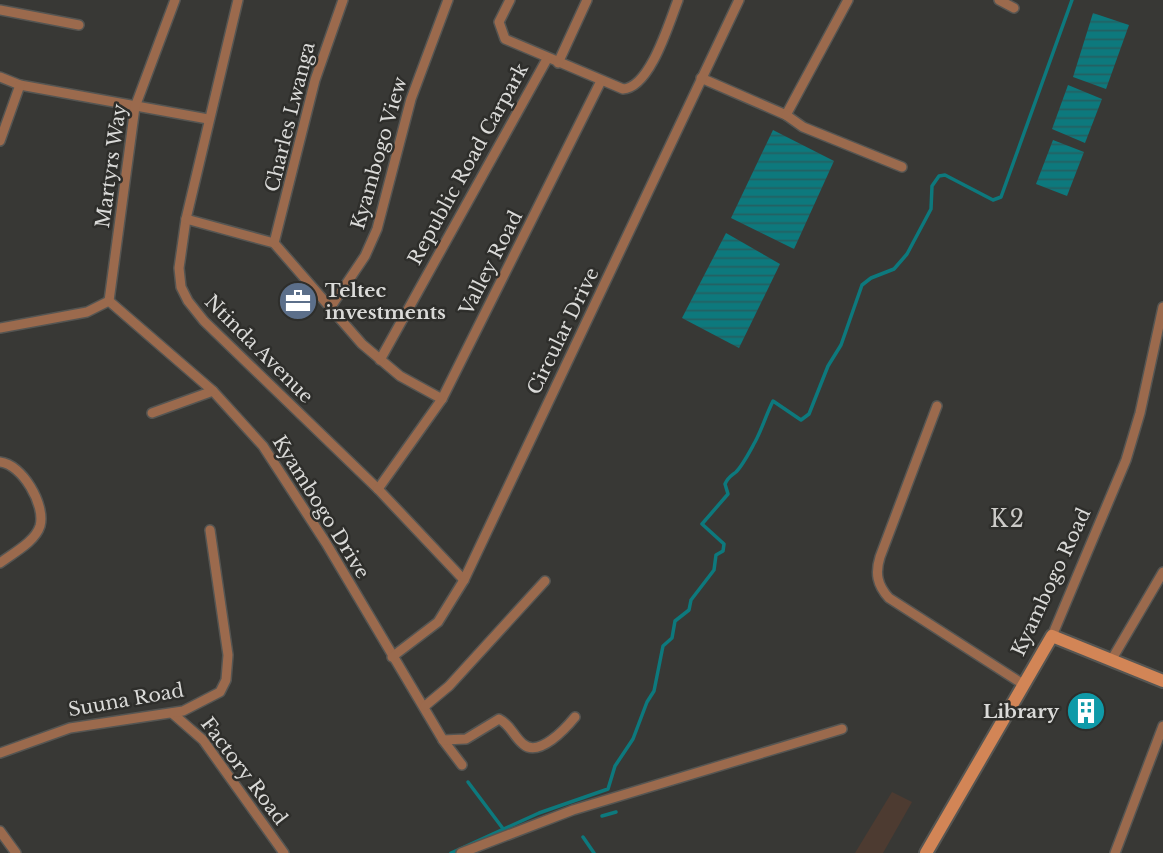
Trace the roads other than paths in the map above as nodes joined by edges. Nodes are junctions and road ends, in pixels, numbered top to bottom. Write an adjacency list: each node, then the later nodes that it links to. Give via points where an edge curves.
1 (175, 0): 20 (street, Martyrs Way)
2 (238, 0): 22 (street, Ntinda Avenue)
3 (343, 0): 26 (street, Charles Lwanga, via 315,80)
4 (448, 0): 29 (street, Kyambogo View, via 411,99 377,229)
5 (510, 0): 14 (street, via 499,22 501,35)
6 (587, 0): 15 (street)
7 (678, 0): 18 (street, via 638,84 623,89)
8 (739, 0): 17 (street, Circular Drive)
9 (848, 0): 21 (street)
10 (999, 0): 11 (street)
11 (1014, 8)
12 (0, 10): 13 (street)
13 (79, 25)
14 (547, 59): 15 (street); 31 (street, Republic Road Carpark)
15 (558, 63): 18 (street)
16 (0, 78): 19 (street)
17 (701, 78): 21 (street); 41 (street, Circular Drive)
18 (601, 81): 33 (street, Valley Road)
19 (20, 85): 20 (street); 23 (street)
20 (135, 107): 22 (street); 27 (street, Martyrs Way)
21 (786, 115): 24 (street, via 803,127)
22 (208, 119): 25 (street, Ntinda Avenue)
23 (0, 141)
24 (902, 167)
25 (186, 219): 26 (street); 37 (street, Ntinda Avenue, via 179,268 188,301)
26 (274, 243): 29 (street)
27 (109, 302): 30 (street, via 87,312); 32 (street, Kyambogo Drive)
28 (1163, 307): 43 (street, Kyambogo Road, via 1126,460)
29 (330, 308): 31 (street)
30 (0, 328)
31 (380, 360): 33 (street)
32 (213, 390): 35 (street); 44 (street, Kyambogo Drive, via 278,468)
33 (442, 399): 37 (street, Valley Road)
34 (937, 406): 47 (street, via 880,557 879,584 889,598)
35 (152, 413)
36 (0, 462): 39 (street, via 19,470 40,515 34,537)
37 (378, 489): 41 (street, Ntinda Avenue)
38 (210, 530): 49 (street, Suuna Road, via 228,655 226,680 215,697)
39 (0, 563)
40 (1163, 572): 45 (street)
41 (464, 580): 44 (street, Circular Drive, via 438,622)
42 (545, 581): 48 (street)
43 (1052, 636): 45 (street); 47 (street, Kyambogo Road)
44 (392, 657): 48 (street, Kyambogo Drive)
45 (1112, 659): 46 (street)
46 (1163, 681)
47 (1023, 684): 60 (street, Kyambogo Road)
48 (425, 706): 53 (street, Kyambogo Drive)
49 (172, 713): 54 (street, Suuna Road, via 70,728); 58 (street, Factory Road, via 203,740)
50 (575, 717): 53 (street, via 559,737 533,747 523,745 499,719 466,738)
51 (1163, 726): 61 (street)
52 (842, 730): 59 (street, via 573,810)
53 (443, 740): 55 (street, Kyambogo Drive)
54 (0, 753)
55 (462, 765)
56 (0, 831): 57 (street)
57 (16, 853)
58 (284, 853)
59 (461, 853)
60 (926, 853)
61 (1115, 853)

